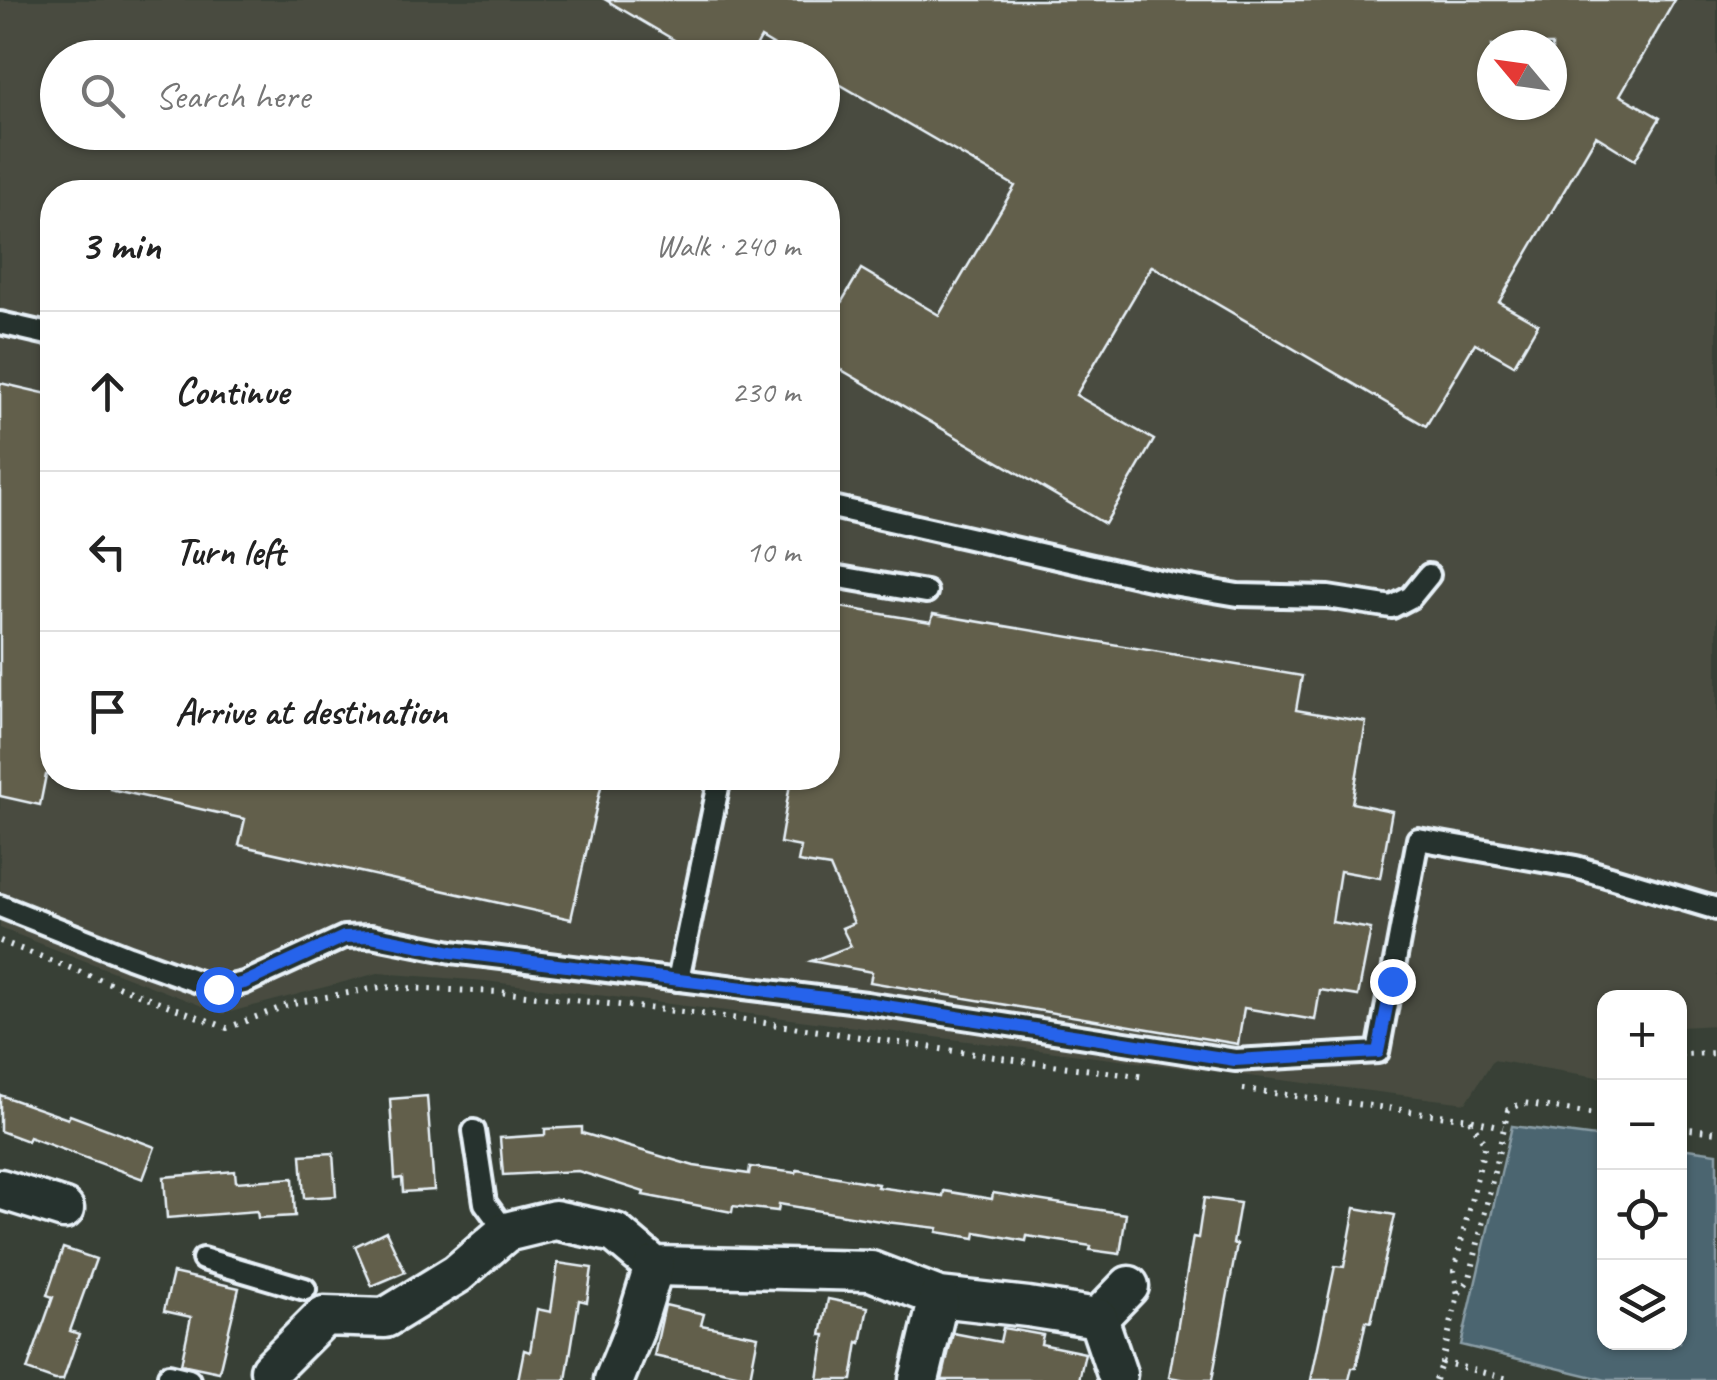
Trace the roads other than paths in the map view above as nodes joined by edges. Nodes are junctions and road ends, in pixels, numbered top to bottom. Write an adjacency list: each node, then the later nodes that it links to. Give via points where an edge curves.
1 (0, 323): 2 (lane)
2 (40, 332)
3 (840, 509): 4 (lane, via 1238,595 1392,607)
4 (1429, 576)
5 (840, 577): 6 (lane)
6 (926, 592)
7 (718, 790): 10 (lane)
8 (0, 906): 10 (lane, via 218,989 344,937 371,936)
9 (1717, 910): 10 (lane, via 1576,867 1418,839 1378,1052 1235,1060)
10 (678, 980)
11 (474, 1131): 15 (lane, via 484,1203)
12 (0, 1189): 13 (street); 14 (street)
13 (0, 1210)
14 (64, 1210)
15 (506, 1232): 17 (street, via 555,1220 615,1233); 20 (street, via 457,1274 385,1318)
16 (203, 1260): 20 (lane)
17 (654, 1266): 19 (street, via 871,1271); 24 (street)
18 (1129, 1286): 21 (street)
19 (940, 1297): 21 (street); 25 (street)
20 (315, 1303): 23 (street)
21 (1098, 1318): 22 (street)
22 (1117, 1374)
23 (262, 1375)
24 (614, 1380)
25 (920, 1380)

